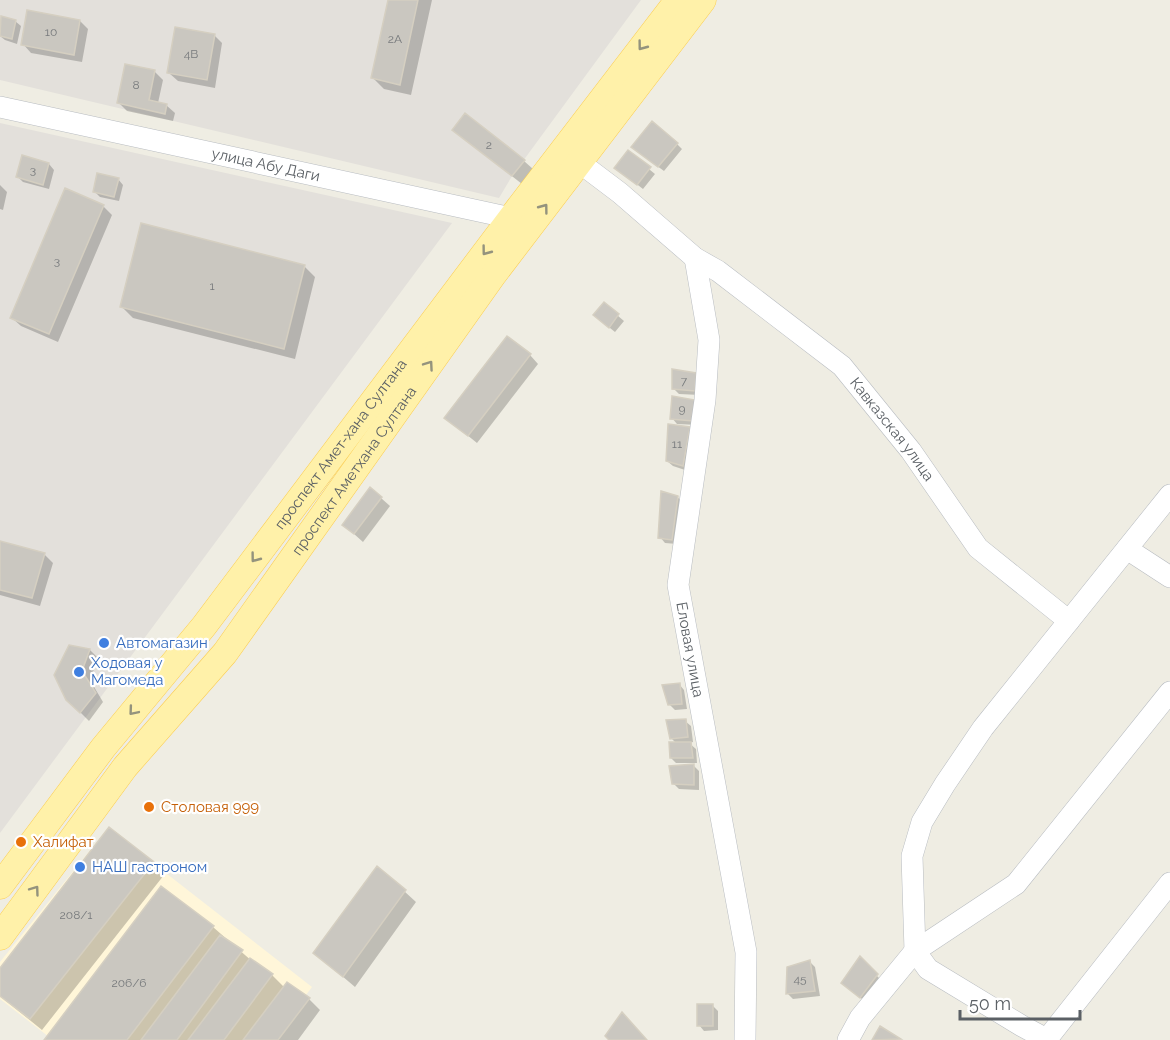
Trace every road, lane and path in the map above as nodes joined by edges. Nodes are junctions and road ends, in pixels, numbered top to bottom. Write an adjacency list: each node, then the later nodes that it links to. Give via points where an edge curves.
1 (678, 0): 4 (main road, проспект Амет-хана Султана, one-way to 4)
2 (703, 0): 4 (main road)
3 (0, 107): 5 (street, улица Абу Даги)
4 (571, 155): 5 (main road, проспект Амет-хана Султана); 6 (street, Кавказская улица)
5 (517, 227): 13 (main road, проспект Амет-хана Султана, one-way to 13, via 204,626 103,748); 14 (main road, проспект Аметхана Султана, one-way to 5, via 125,767 225,653 494,274)
6 (695, 258): 10 (street, Кавказская улица, via 718,271 842,366 978,548); 17 (street, Еловая улица, via 709,340 705,400 678,585 746,952)
7 (1170, 495): 8 (street)
8 (1127, 549): 9 (street); 10 (street)
9 (1170, 577)
10 (1069, 621): 15 (street, via 983,728 922,822 912,856)
11 (1170, 692): 15 (street, via 1016,884)
12 (1170, 883): 16 (street)
13 (0, 886)
14 (0, 937)
15 (915, 951): 16 (street, via 928,969); 18 (street, via 860,1018)
16 (1048, 1039)
17 (745, 1040)
18 (848, 1040)

